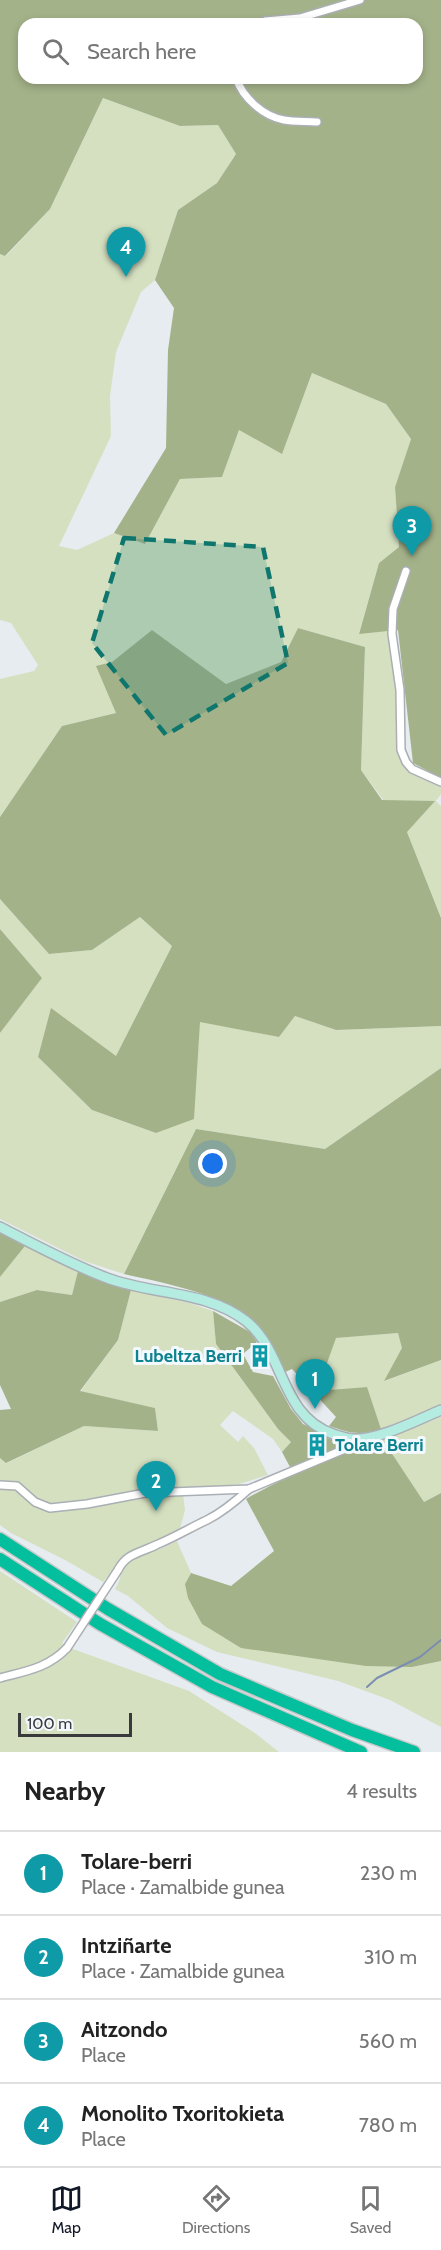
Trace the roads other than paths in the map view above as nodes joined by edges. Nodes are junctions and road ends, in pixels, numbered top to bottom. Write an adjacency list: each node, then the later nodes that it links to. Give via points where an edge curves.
1 (360, 0): 2 (street)
2 (300, 18)
3 (239, 84): 4 (street, via 244,95 270,115 286,121)
4 (317, 122)
5 (406, 572): 6 (street, via 393,609 392,634 400,690 401,750 412,769)
6 (441, 782)
7 (0, 1227): 9 (street, via 108,1279 191,1297 233,1313 258,1333 289,1395 306,1418 328,1432)
8 (441, 1410): 9 (street, via 368,1438)
9 (351, 1439): 11 (street, via 345,1449)
10 (0, 1485): 11 (street, via 17,1486 35,1502 50,1508 145,1492)
11 (249, 1489): 14 (street, bridge, via 209,1519 159,1545 134,1552 122,1563 57,1658 41,1667)
12 (0, 1539): 16 (highway, via 108,1610 220,1674)
13 (0, 1559): 15 (highway, via 100,1624 212,1687)
14 (0, 1678)
15 (361, 1752)
16 (414, 1752)

